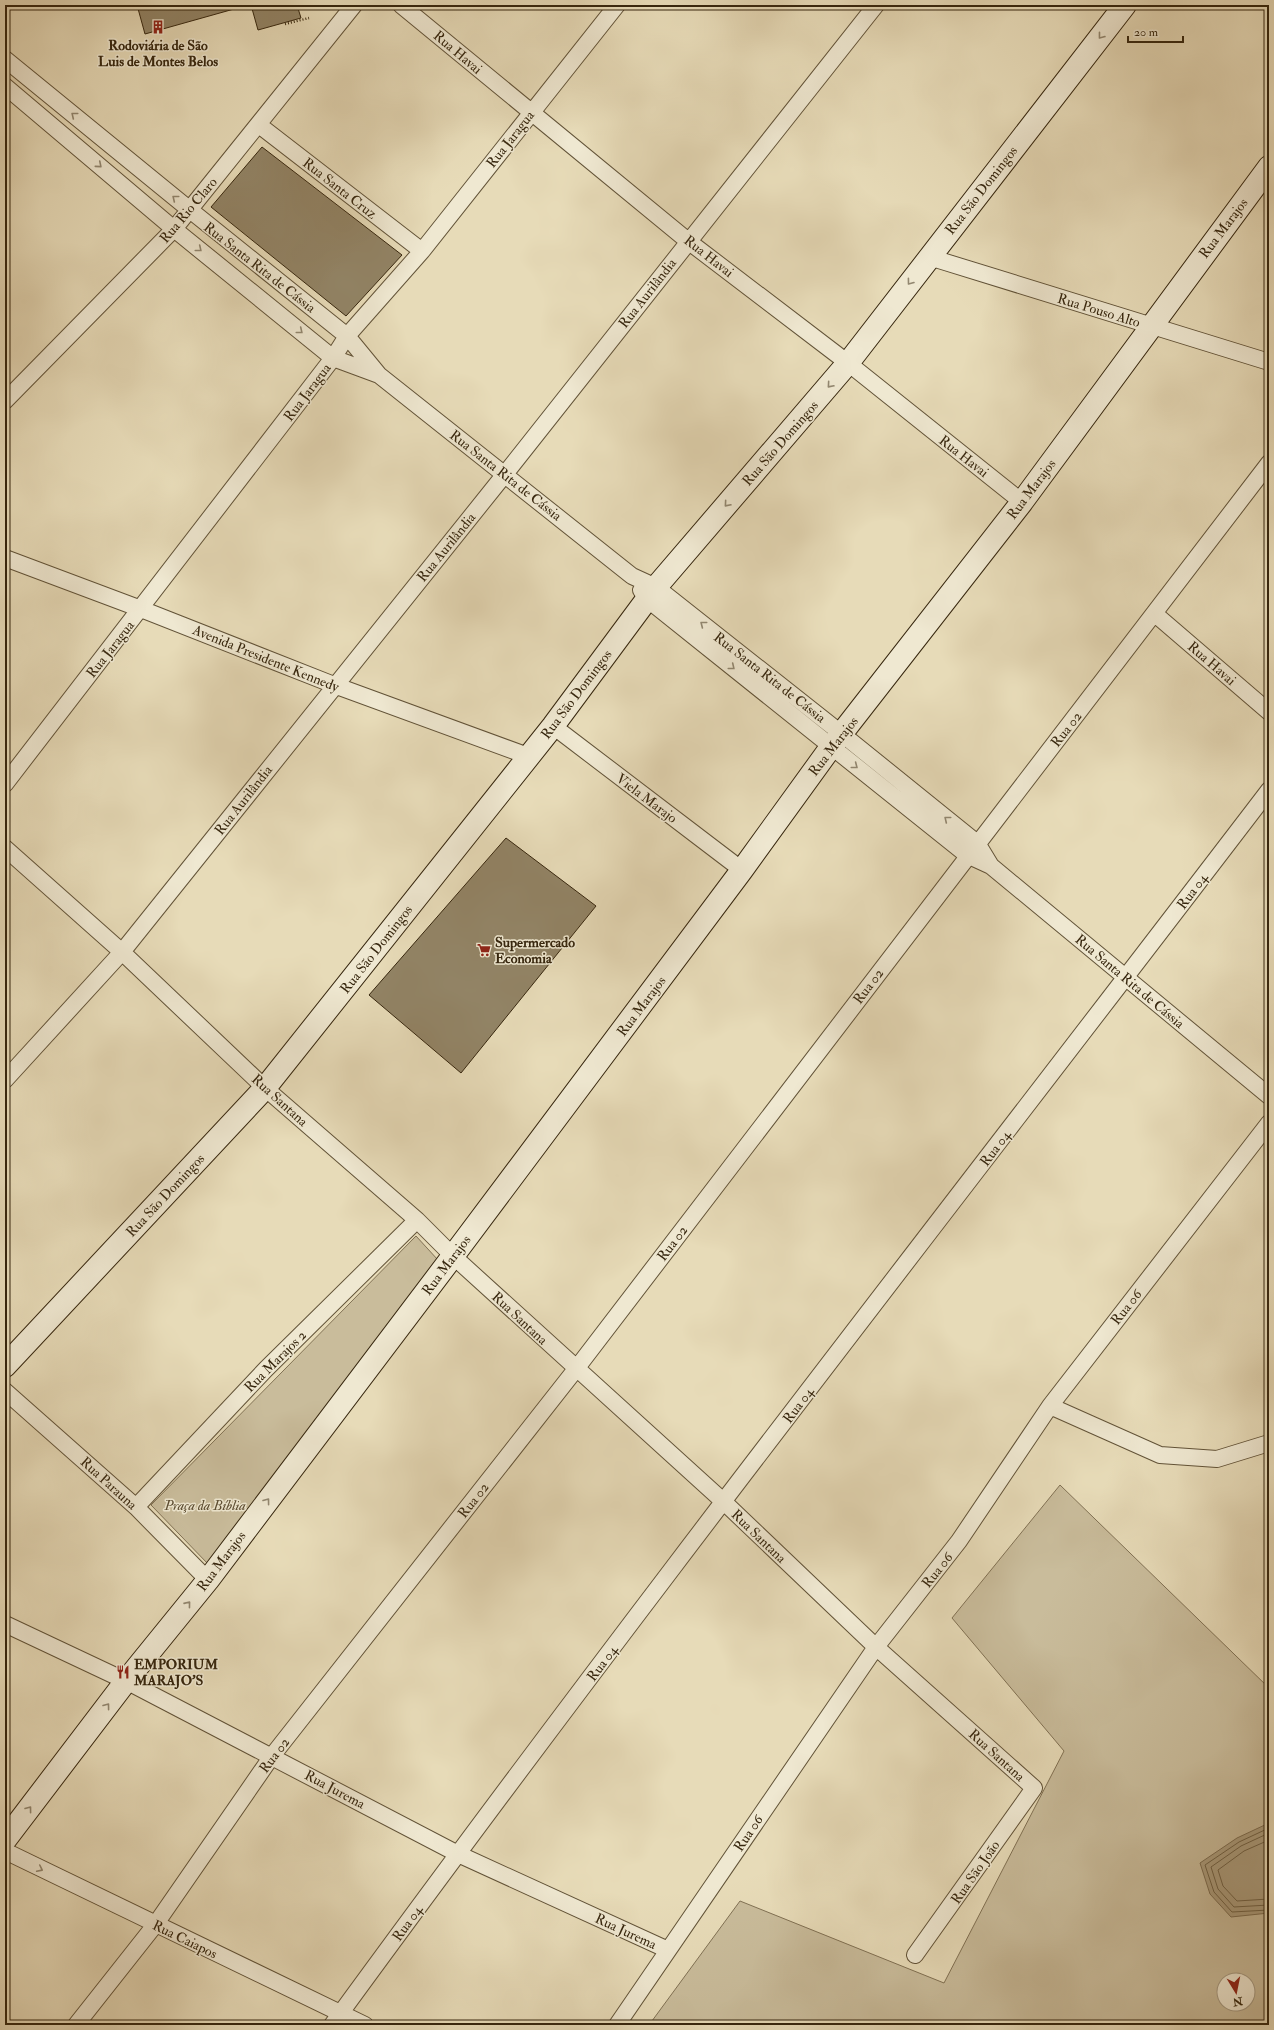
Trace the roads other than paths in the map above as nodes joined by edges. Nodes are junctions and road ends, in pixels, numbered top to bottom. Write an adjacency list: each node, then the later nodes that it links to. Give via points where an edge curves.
1 (354, 5): 10 (street, Rua Rio Claro)
2 (401, 5): 9 (street, Rua Havai)
3 (617, 5): 9 (street, Rua Jaragua)
4 (876, 5): 14 (street, Rua Aurilândia)
5 (1125, 5): 16 (street, Rua São Domingos, one-way to 16)
6 (5, 59): 7 (street, Rua Santa Rita de Cássia)
7 (30, 78): 8 (street); 12 (street, Rua Santa Rita de Cássia, one-way to 7)
8 (8, 93): 13 (street, Rua Santa Rita de Cássia, one-way to 13)
9 (531, 112): 14 (street, Rua Havai); 15 (street, Rua Jaragua)
10 (258, 125): 12 (street, Rua Rio Claro); 15 (street, Rua Santa Cruz)
11 (1269, 167): 17 (street, Rua Marajos)
12 (190, 210): 13 (street, Rua Rio Claro); 18 (street, Rua Santa Rita de Cássia)
13 (174, 229): 19 (street, Rua Santa Rita de Cássia, one-way to 19); 23 (street, Rua Rio Claro)
14 (688, 241): 21 (street, Rua Havai); 25 (street, Rua Aurilândia)
15 (422, 251): 18 (street, Rua Jaragua)
16 (929, 257): 17 (street, Rua Pouso Alto); 21 (street, Rua São Domingos, one-way to 21)
17 (1150, 326): 20 (street, Rua Pouso Alto); 26 (street, Rua Marajos)
18 (347, 336): 19 (street, Rua Jaragua); 22 (street, Rua Santa Rita de Cássia)
19 (333, 358): 22 (street, Rua Santa Rita de Cássia); 29 (street, Rua Jaragua)
20 (1269, 362)
21 (848, 363): 26 (street, Rua Havai); 28 (street, Rua São Domingos, one-way to 28)
22 (379, 375): 25 (street, Rua Santa Rita de Cássia)
23 (5, 401)
24 (1269, 463): 30 (street, Rua 02)
25 (505, 474): 28 (street, Rua Santa Rita de Cássia); 31 (street, Rua Aurilândia)
26 (1022, 502): 34 (street, Rua Marajos)
27 (5, 558): 29 (street, Avenida Presidente Kennedy)
28 (651, 593): 33 (street, Rua São Domingos); 34 (street, Rua Santa Rita de Cássia)
29 (141, 609): 31 (street, Avenida Presidente Kennedy); 36 (street, Rua Jaragua)
30 (1155, 614): 32 (street, Rua Havai); 39 (street, Rua 02)
31 (334, 686): 35 (street, Avenida Presidente Kennedy); 41 (street, Rua Aurilândia)
32 (1269, 712)
33 (553, 726): 35 (street, Rua São Domingos); 40 (street, Viela Marajo)
34 (836, 740): 39 (street, Rua Santa Rita de Cássia); 40 (street, Rua Marajos)
35 (528, 756): 44 (street, Rua São Domingos)
36 (5, 784)
37 (1269, 790): 42 (street, Rua 04)
38 (5, 848): 41 (street, Rua Santana)
39 (972, 849): 42 (street, Rua Santa Rita de Cássia); 50 (street, Rua 02)
40 (742, 870): 48 (street, Rua Marajos)
41 (122, 952): 43 (street, Rua Aurilândia); 44 (street, Rua Santana)
42 (1126, 977): 45 (street, Rua Santa Rita de Cássia); 54 (street, Rua 04)
43 (5, 1080)
44 (265, 1088): 47 (street, Rua Santana); 49 (street, Rua São Domingos)
45 (1269, 1096)
46 (1269, 1123): 52 (street, Rua 06)
47 (417, 1220): 48 (street, Rua Santana); 55 (street, Rua Marajos 2, via 266,1369)
48 (453, 1256): 50 (street, Rua Santana); 56 (street, Rua Marajos, one-way to 48)
49 (5, 1366)
50 (576, 1369): 54 (street, Rua Santana); 60 (street, Rua 02)
51 (5, 1391): 55 (street, Rua Parauna)
52 (1050, 1406): 53 (street, via 1160,1455 1217,1458); 58 (street, Rua 06, via 959,1541)
53 (1269, 1443)
54 (724, 1502): 58 (street, Rua Santana); 64 (street, Rua 04)
55 (136, 1507): 56 (street, Rua Parauna)
56 (208, 1580): 59 (street, Rua Marajos, one-way to 56)
57 (5, 1624): 59 (street, Rua Jurema)
58 (876, 1647): 61 (street, Rua Santana); 66 (street, Rua 06)
59 (126, 1681): 60 (street, Rua Jurema); 62 (street, Rua Marajos, one-way to 59)
60 (272, 1756): 64 (street, Rua Jurema); 65 (street, Rua 02)
61 (1034, 1788): 67 (street, Rua São João)
62 (5, 1840)
63 (5, 1851): 65 (street, Rua Caiapos, one-way to 65)
64 (458, 1854): 66 (street, Rua Jurema); 68 (street, Rua 04)
65 (155, 1925): 68 (street, Rua Caiapos); 69 (street, Rua 02)
66 (668, 1950): 71 (street, Rua 06)
67 (915, 1955)
68 (336, 2019): 70 (street, Rua Caiapos)
69 (76, 2025)
70 (365, 2025)
71 (616, 2025)

